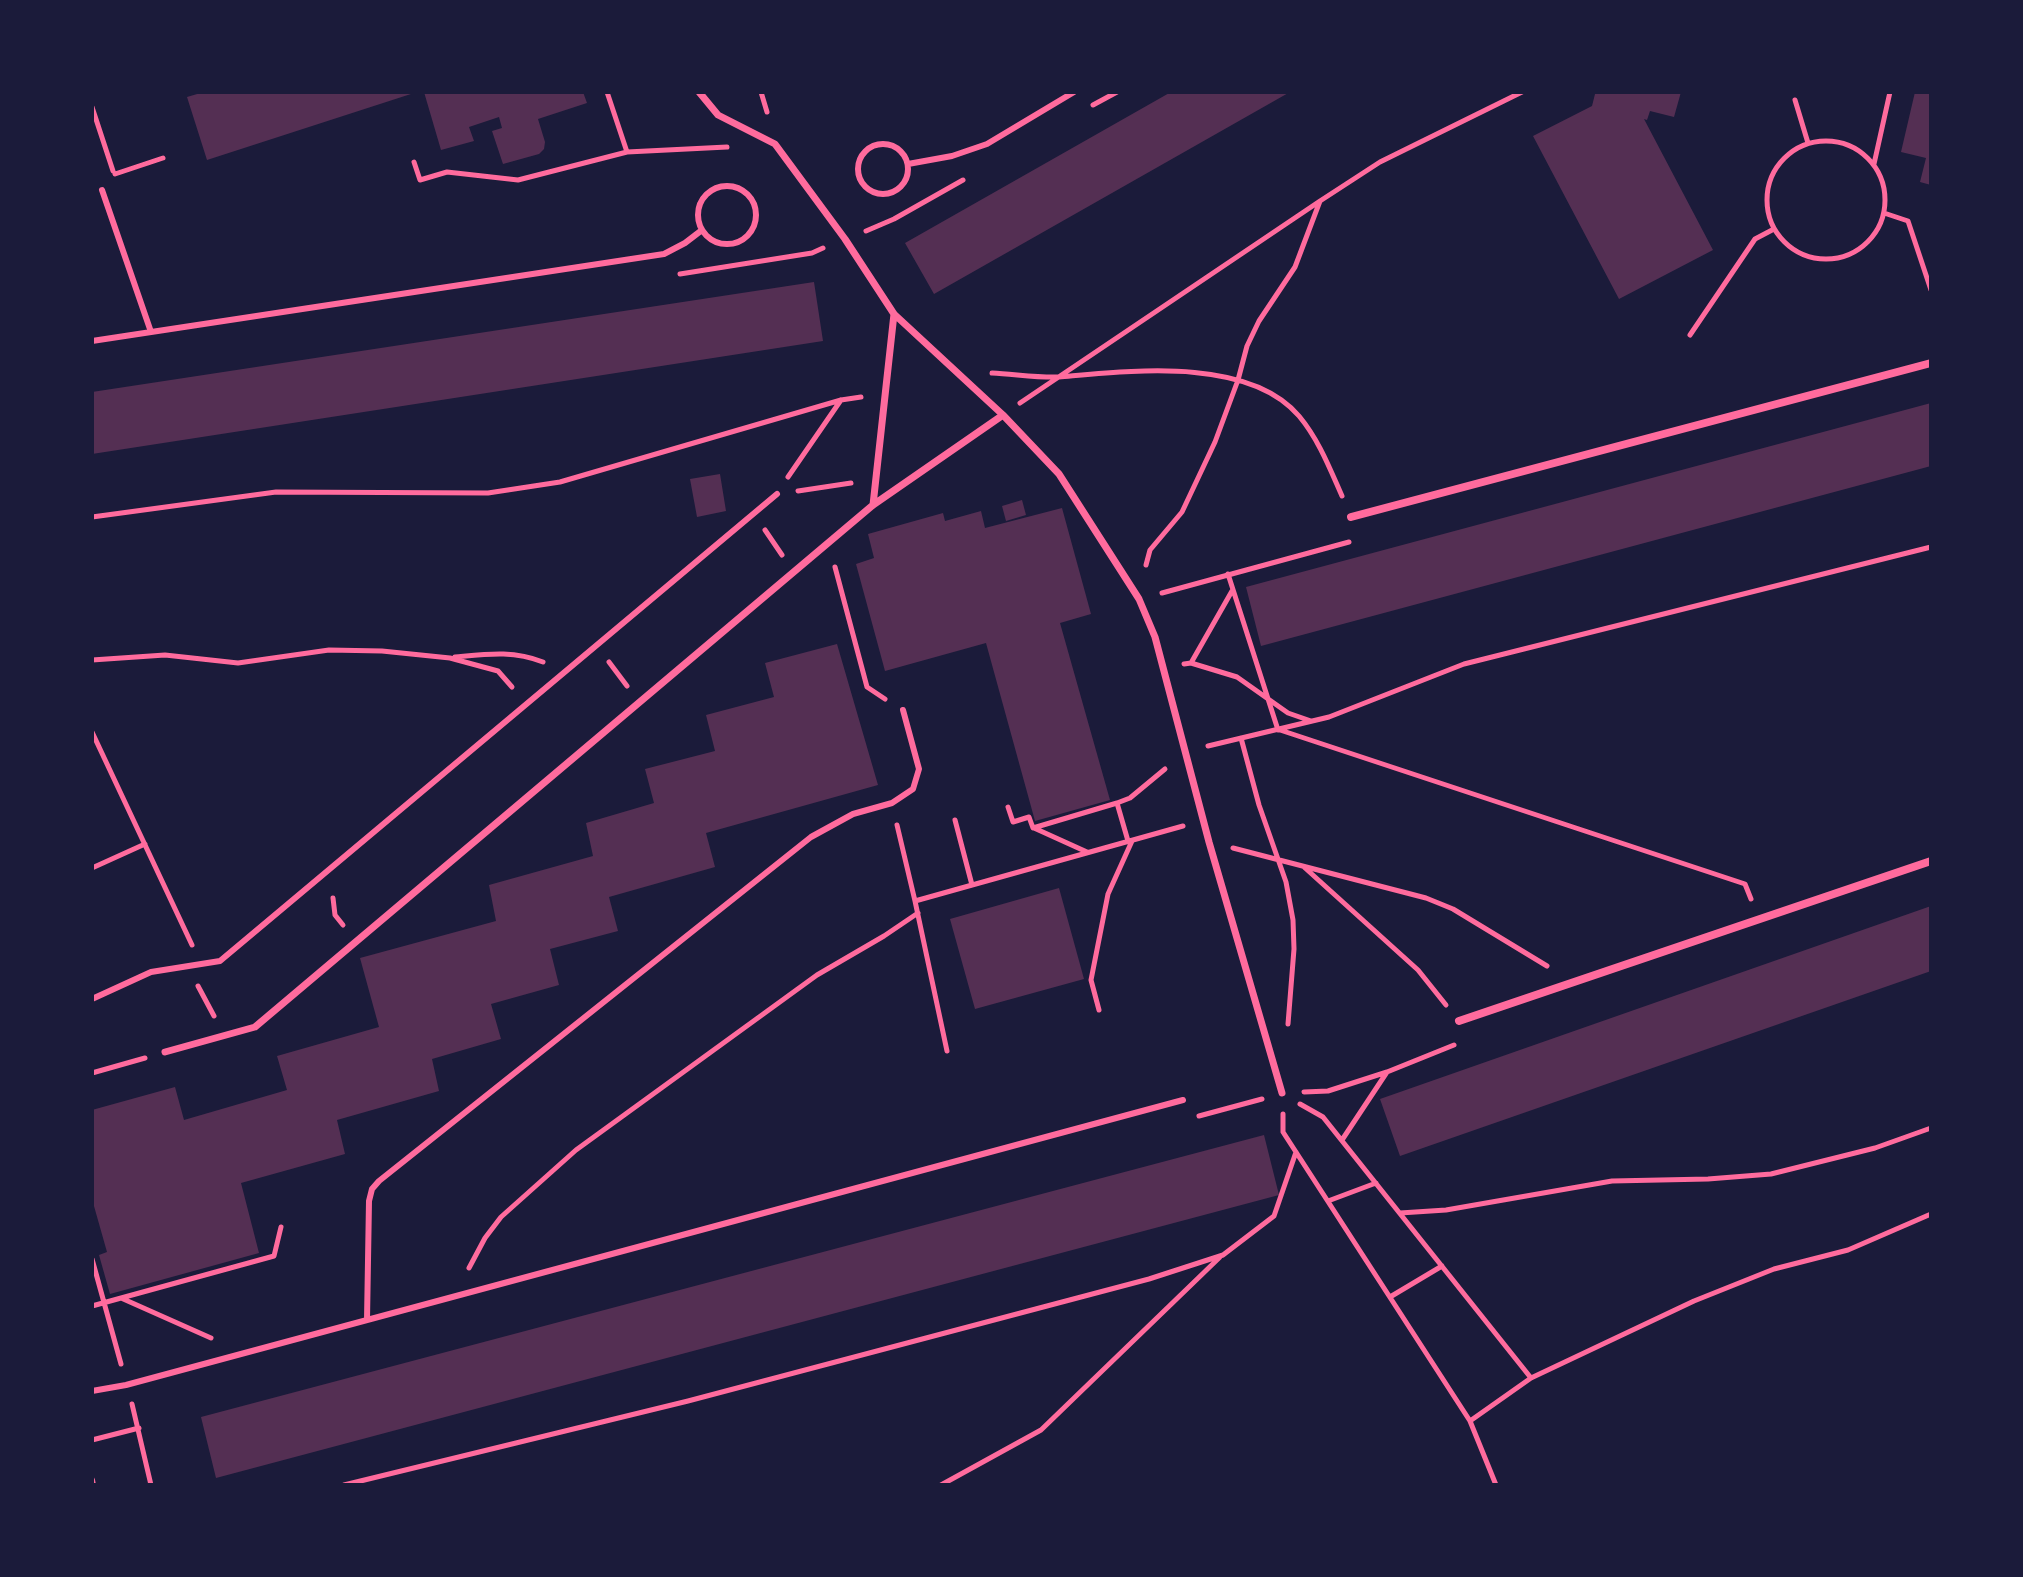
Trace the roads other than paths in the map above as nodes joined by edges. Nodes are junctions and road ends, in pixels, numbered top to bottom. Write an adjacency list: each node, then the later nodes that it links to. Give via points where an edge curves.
1 (699, 92): 6 (street, via 718,115 775,144)
2 (1074, 92): 3 (lane, via 987,144)
3 (908, 164): 3 (lane, via 904,184 891,193 875,193 859,176 860,160 878,144 895,146)
4 (102, 190): 7 (lane)
5 (702, 230): 5 (lane, via 699,207 710,192 727,186 750,198 754,225 743,239 723,244); 7 (lane, via 664,254)
6 (894, 314): 10 (street); 12 (street)
7 (151, 332): 8 (lane)
8 (92, 341)
9 (1931, 363): 13 (street)
10 (1003, 415): 12 (street); 19 (street, via 1059,474 1139,599 1155,637)
11 (777, 494): 16 (lane, via 220,961 151,972)
12 (873, 505): 18 (street, via 255,1027)
13 (1351, 517)
14 (903, 710): 21 (lane, via 919,769 913,789 811,837 372,1189)
15 (1931, 861): 17 (street)
16 (92, 999)
17 (1459, 1021)
18 (165, 1052)
19 (1282, 1093)
20 (1183, 1100): 21 (lane)
21 (367, 1320): 22 (lane)
22 (92, 1391)

